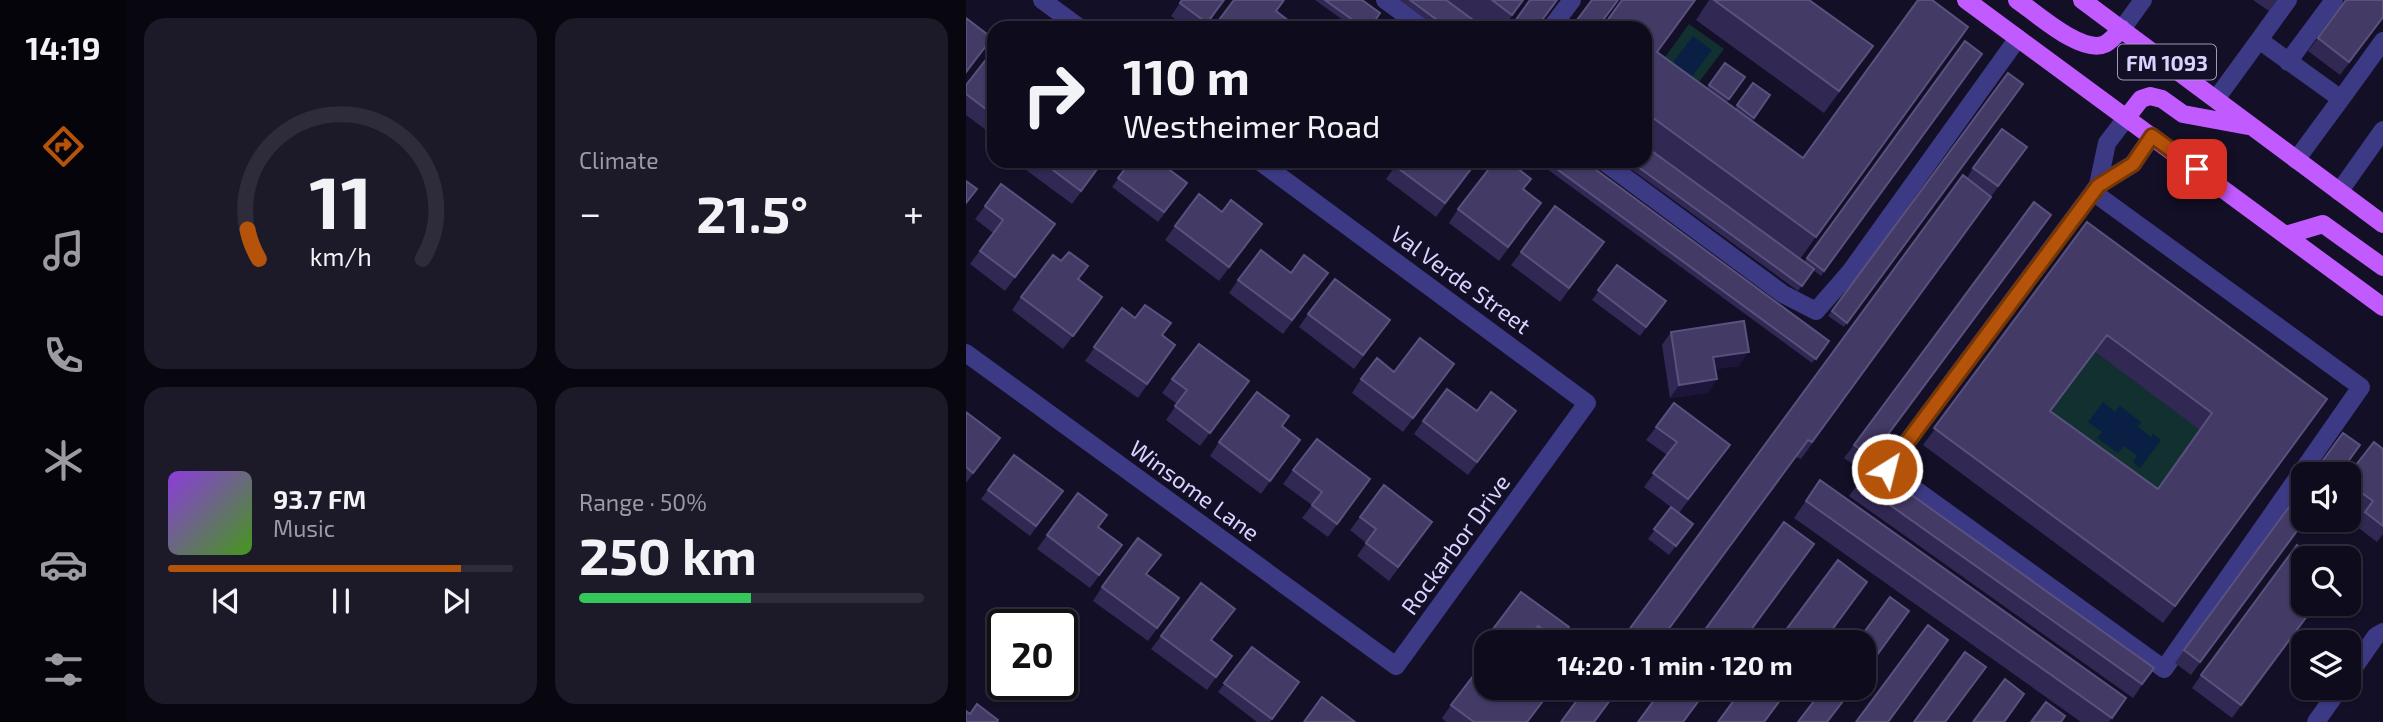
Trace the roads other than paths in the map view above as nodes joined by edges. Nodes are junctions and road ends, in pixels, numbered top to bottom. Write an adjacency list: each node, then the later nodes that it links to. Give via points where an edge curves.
1 (1042, 0): 10 (street)
2 (1385, 0): 11 (street)
3 (1572, 0): 12 (street)
4 (1966, 0): 14 (main road, FM 1093)
5 (2017, 0): 13 (main road, via 2075,41 2091,47 2106,44)
6 (2082, 0): 13 (main road, FM 1093)
7 (2143, 0): 13 (street)
8 (2288, 0): 15 (street)
9 (2334, 0): 17 (street)
10 (1070, 21)
11 (1414, 21)
12 (1556, 21)
13 (2122, 29): 18 (main road, FM 1093)
14 (2018, 38): 20 (main road, FM 1093); 26 (street, via 1850,272 1816,311 1783,294)
15 (2259, 40): 17 (street); 18 (street)
16 (2383, 41): 19 (street)
17 (2288, 62): 19 (street)
18 (2216, 99): 21 (main road, FM 1093)
19 (2341, 99): 24 (street)
20 (2127, 117): 21 (main road, via 2141,99 2151,96 2183,114); 22 (main road, FM 1093); 27 (street, via 2107,143)
21 (2251, 127): 24 (main road, FM 1093)
22 (2152, 136): 27 (street, via 2133,164); 30 (main road, FM 1093)
23 (2380, 139): 28 (street)
24 (2296, 160): 28 (main road, FM 1093)
25 (1268, 168): 34 (street, Val Verde Street, via 1587,403)
26 (1612, 168)
27 (2095, 188): 27 (street, via 1887,469 2164,669 2361,387)
28 (2339, 192): 29 (main road, FM 1093)
29 (2383, 224)
30 (2286, 235): 31 (main road, via 2323,224); 32 (main road, FM 1093)
31 (2383, 267)
32 (2383, 307)
33 (966, 352): 37 (street, Winsome Lane)
34 (1553, 449): 37 (street, Rockarbor Drive)
35 (2383, 632): 36 (street)
36 (2361, 657)
37 (1396, 666)
38 (2332, 700): 39 (street)
39 (2316, 722)

